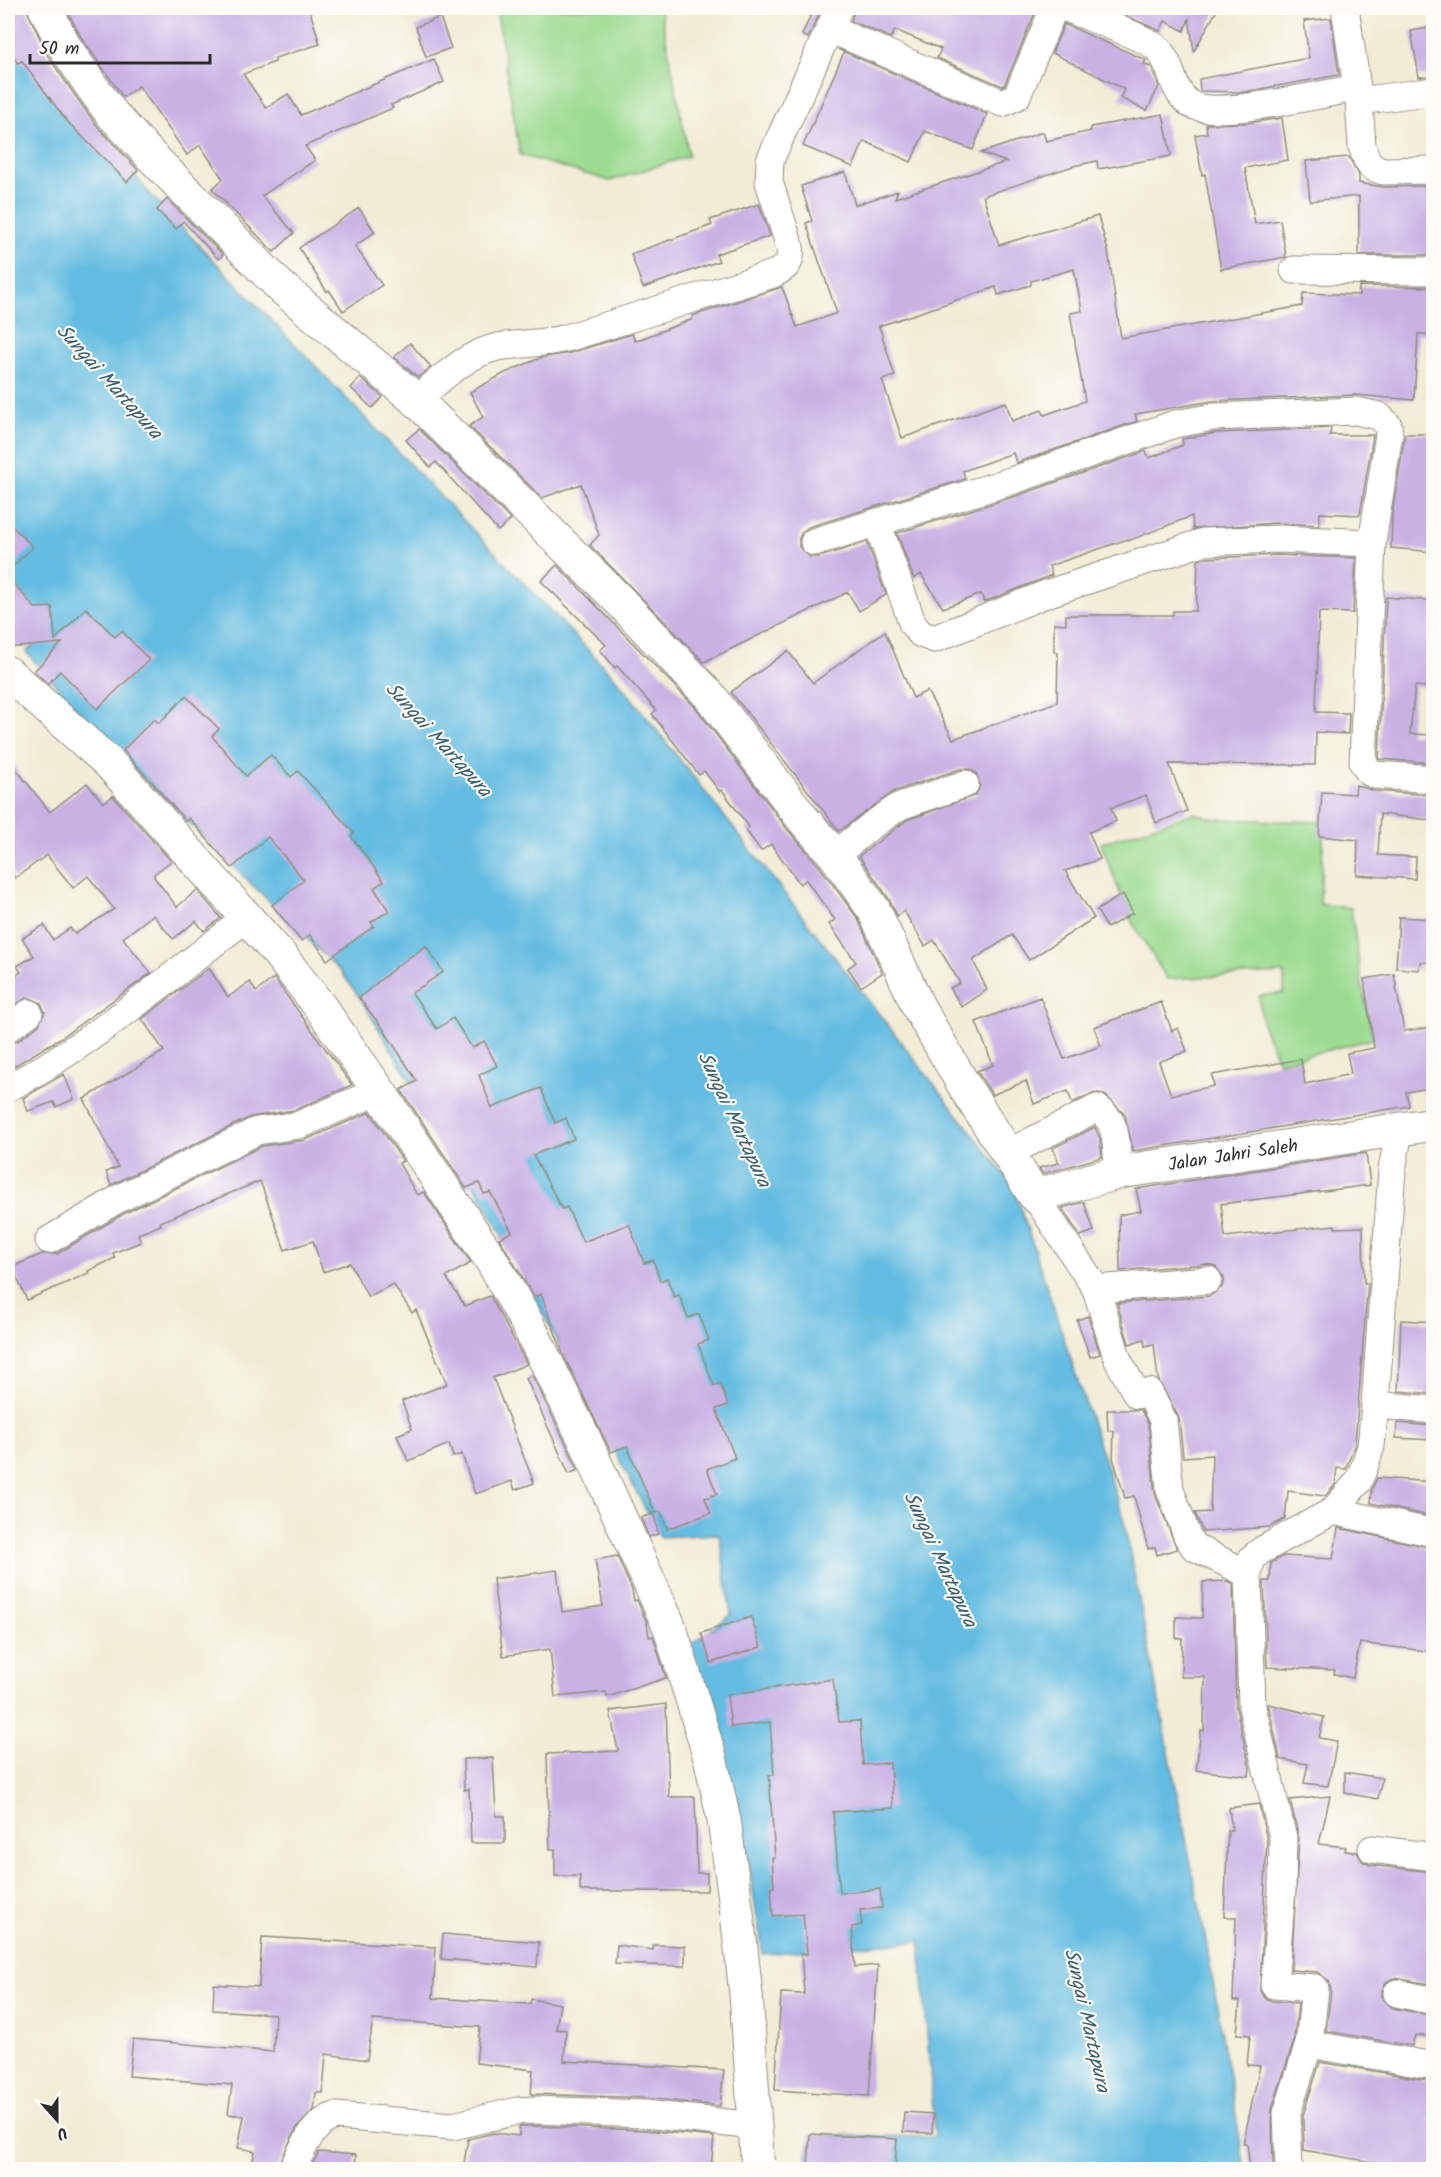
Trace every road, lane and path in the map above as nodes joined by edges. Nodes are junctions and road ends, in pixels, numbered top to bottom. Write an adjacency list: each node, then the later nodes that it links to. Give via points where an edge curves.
1 (45, 8): 11 (street, via 65,47 129,134 281,287)
2 (1054, 8): 5 (street, via 1017,96 1002,103)
3 (1066, 8): 7 (street, via 1152,44 1166,60 1184,99 1198,107 1231,109)
4 (1345, 8): 7 (street)
5 (835, 18): 11 (street, via 770,160 769,182 791,256 782,270 567,338 496,347 462,364)
6 (1434, 92): 7 (street)
7 (1358, 94): 8 (street, via 1362,146 1372,166 1383,171)
8 (1434, 170)
9 (1294, 270): 10 (street)
10 (1434, 271)
11 (416, 400): 18 (street, via 696,681)
12 (877, 522): 13 (street); 14 (street, via 913,624 921,634 934,639 1046,594 1203,542 1278,539); 14 (street, via 1014,480 1174,424 1214,417 1356,411 1379,416 1388,425)
13 (814, 542)
14 (1372, 543): 16 (street, via 1363,763 1375,775)
15 (8, 673): 19 (street, via 110,764)
16 (1434, 779)
17 (965, 784): 18 (street, via 900,806)
18 (835, 855): 26 (street, via 874,910 918,1006)
19 (248, 917): 22 (street, via 137,1002); 23 (street, via 321,1008)
20 (29, 1013): 21 (street)
21 (8, 1028)
22 (8, 1088)
23 (379, 1091): 29 (street, via 299,1125 257,1131 118,1199); 43 (street, via 492,1262 528,1325 584,1438 669,1628 710,1757 724,1820 746,1994)
24 (1434, 1124): 25 (street, Jalan Jahri Saleh)
25 (1399, 1131): 27 (street, Jalan Jahri Saleh); 32 (street, via 1391,1181)
26 (1008, 1153): 27 (street, via 1097,1108 1110,1116); 28 (street)
27 (1120, 1172): 28 (street, Jalan Jahri Saleh)
28 (1035, 1196): 31 (street)
29 (49, 1240)
30 (1208, 1280): 31 (street)
31 (1096, 1289): 36 (street, via 1126,1379 1137,1395 1149,1392 1163,1420 1170,1489 1187,1536 1194,1547)
32 (1375, 1405): 33 (street); 34 (street, via 1371,1446 1358,1482)
33 (1434, 1410)
34 (1334, 1511): 35 (street); 36 (street, via 1262,1550 1252,1558)
35 (1434, 1533)
36 (1248, 1574): 41 (street, via 1252,1707 1283,1838 1274,1985 1315,1988)
37 (1372, 1849): 38 (street)
38 (1434, 1857)
39 (1397, 1993): 40 (street)
40 (1434, 2001)
41 (1309, 2044): 42 (street); 46 (street, via 1287,2113)
42 (1434, 2066)
43 (755, 2126): 44 (street, via 645,2114 534,2110 453,2126 336,2116 317,2127); 45 (street)
44 (292, 2169)
45 (758, 2169)
46 (1289, 2169)

